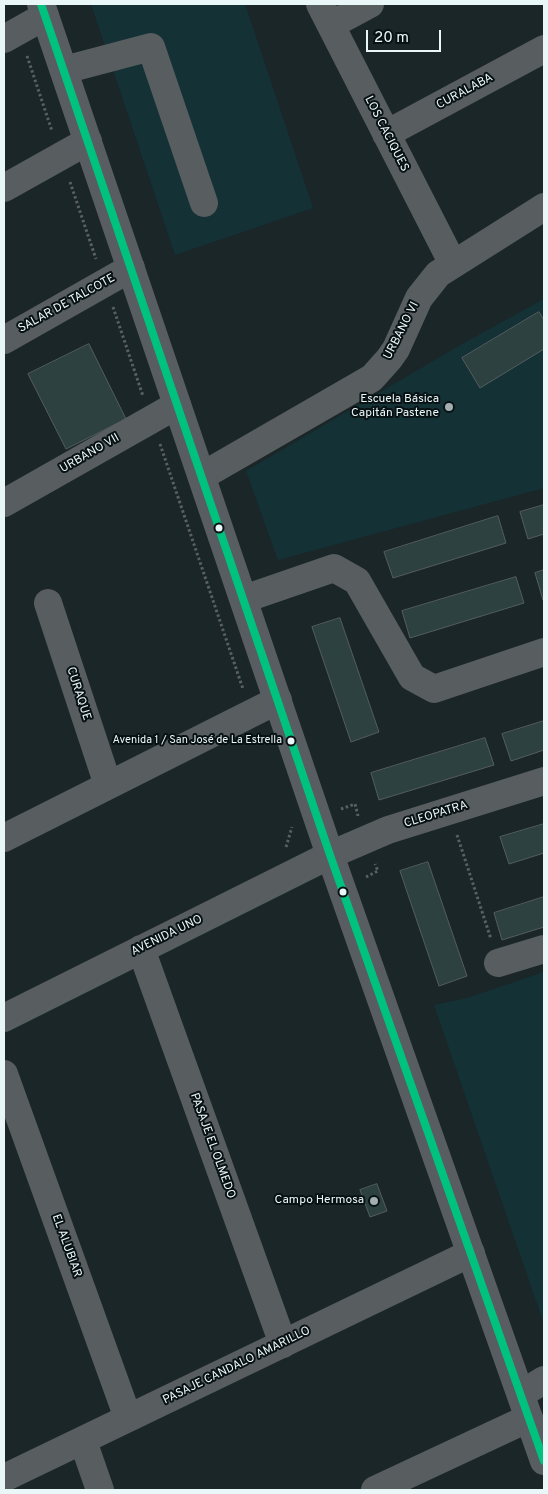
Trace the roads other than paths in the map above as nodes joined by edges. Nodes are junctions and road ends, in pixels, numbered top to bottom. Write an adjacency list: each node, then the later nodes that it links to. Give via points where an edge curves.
1 (370, 4): 3 (street)
2 (43, 10): 4 (street); 6 (main road)
3 (326, 14): 7 (street, LOS CACIQUES)
4 (4, 39)
5 (544, 49): 7 (street, CURALABA)
6 (64, 70): 8 (main road); 10 (street, via 151,47)
7 (386, 134): 12 (street, LOS CACIQUES)
8 (88, 141): 9 (street); 13 (main road)
9 (4, 188)
10 (204, 203)
11 (544, 207): 12 (street, URBANO VI)
12 (452, 264): 16 (street, URBANO VI, via 427,286 396,348 372,378)
13 (131, 268): 14 (street, SALAR DE TALCOTE); 15 (main road)
14 (4, 340)
15 (177, 404): 16 (main road); 17 (street, URBANO VII)
16 (202, 476): 18 (main road)
17 (4, 503)
18 (244, 599): 20 (street, via 334,568 357,581 412,677 434,689); 21 (main road)
19 (48, 603): 23 (street, CURAQUE)
20 (544, 652)
21 (278, 700): 23 (street); 25 (main road)
22 (544, 781): 25 (street, CLEOPATRA, via 388,830)
23 (108, 785): 24 (street)
24 (4, 838)
25 (330, 855): 26 (street, AVENIDA UNO); 31 (main road)
26 (141, 949): 29 (street, AVENIDA UNO); 32 (street, PASAJE EL OLMEDO)
27 (544, 949): 28 (street)
28 (498, 963)
29 (4, 1018)
30 (4, 1074): 35 (street, EL ALUBIAR)
31 (471, 1253): 32 (street, PASAJE CANDALO AMARILLO); 34 (main road)
32 (283, 1344): 35 (street, PASAJE CANDALO AMARILLO)
33 (544, 1380): 34 (street)
34 (525, 1406): 37 (main road); 40 (street)
35 (128, 1418): 36 (street, PASAJE CANDALO AMARILLO)
36 (83, 1440): 38 (street, PASAJE CANDALO AMARILLO); 39 (street)
37 (544, 1461)
38 (4, 1478)
39 (100, 1490)
40 (375, 1490)

